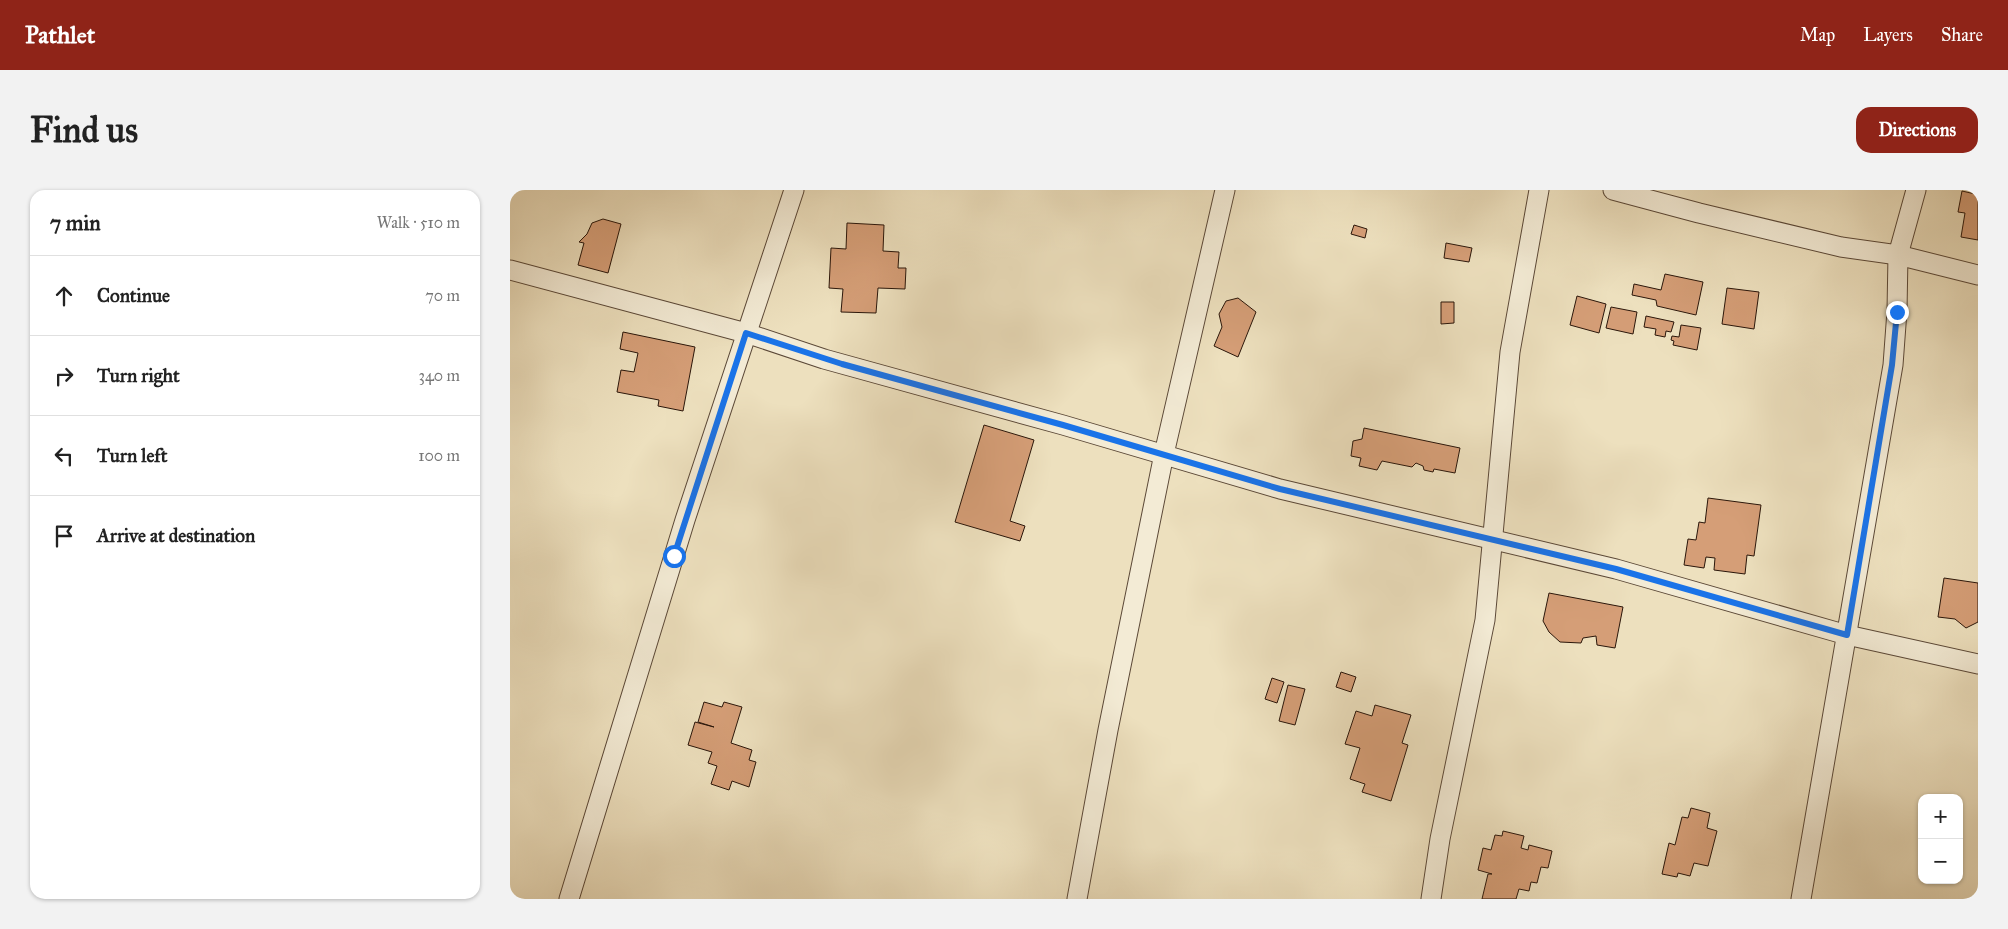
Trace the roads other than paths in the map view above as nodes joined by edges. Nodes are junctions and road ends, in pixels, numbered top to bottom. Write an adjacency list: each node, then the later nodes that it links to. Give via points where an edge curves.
1 (794, 190): 9 (street)
2 (1225, 190): 10 (street)
3 (1539, 190): 11 (street, via 1510,352)
4 (1613, 190): 6 (street, via 1840,247)
5 (1916, 190): 6 (street)
6 (1898, 255): 8 (street); 12 (street, via 1892,365)
7 (510, 270): 9 (street)
8 (1978, 275)
9 (746, 333): 10 (street, via 842,364); 14 (street)
10 (1164, 454): 11 (street, via 1280,489); 15 (street)
11 (1492, 540): 12 (street, via 1616,569); 16 (street, via 1485,620 1440,839)
12 (1847, 635): 13 (street); 17 (street)
13 (1978, 664)
14 (569, 899)
15 (1077, 899)
16 (1431, 899)
17 (1801, 899)

